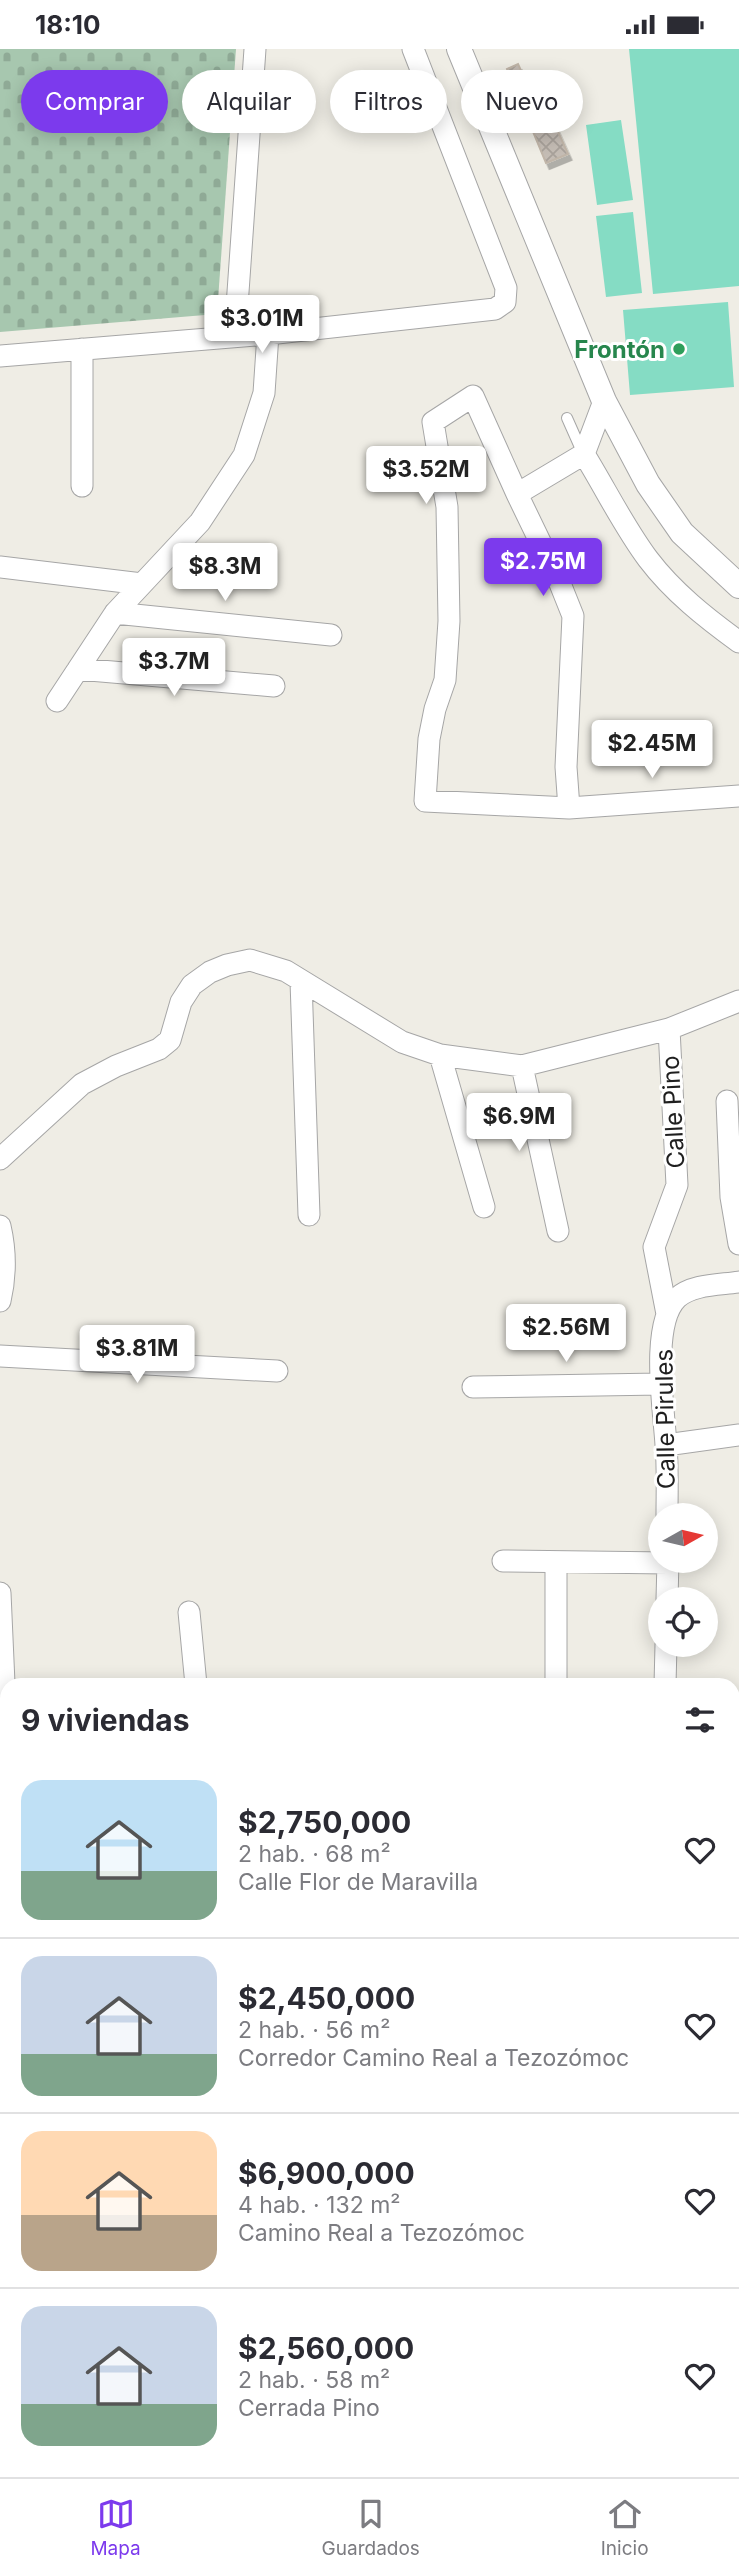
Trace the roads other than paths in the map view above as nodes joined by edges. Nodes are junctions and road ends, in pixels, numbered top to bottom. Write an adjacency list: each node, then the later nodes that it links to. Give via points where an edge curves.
1 (255, 49): 5 (street)
2 (413, 49): 4 (street, via 506,288 505,302 495,309)
3 (459, 49): 8 (street)
4 (268, 334): 5 (street); 14 (street, via 264,393 244,455 200,522)
5 (235, 335): 6 (street)
6 (82, 349): 7 (street); 11 (street)
7 (0, 356)
8 (604, 401): 10 (street); 15 (street, via 682,533)
9 (567, 418): 10 (lane)
10 (583, 454): 12 (street); 18 (street, via 647,558 670,585)
11 (82, 486)
12 (517, 494): 23 (street, via 573,616 566,767); 23 (street, via 473,396 433,422 447,507 449,621 445,680 429,739 425,801)
13 (0, 567): 14 (street)
14 (142, 584): 16 (street)
15 (739, 586)
16 (115, 613): 17 (street); 19 (street)
17 (331, 635)
18 (739, 642)
19 (78, 669): 20 (street); 21 (street)
20 (274, 686)
21 (57, 701)
22 (739, 796): 23 (street)
23 (569, 808)
24 (301, 981): 27 (street, via 402,1042); 30 (street, via 277,967 250,960 210,972 192,985 181,1002 170,1040 82,1084); 32 (street)
25 (739, 1000): 26 (street)
26 (669, 1029): 28 (street); 38 (street, Calle Pino, via 677,1185 654,1247)
27 (440, 1055): 28 (street); 31 (street)
28 (522, 1066): 34 (street)
29 (727, 1101): 35 (street, via 731,1197)
30 (0, 1159)
31 (484, 1207)
32 (309, 1215)
33 (0, 1226): 37 (street, via 5,1249)
34 (558, 1231)
35 (739, 1244)
36 (739, 1282): 38 (street, Calle Pirules, via 689,1290 676,1299)
37 (0, 1301)
38 (667, 1314): 41 (street, Calle Pirules)
39 (0, 1356): 40 (street)
40 (277, 1371)
41 (660, 1384): 42 (street); 44 (street, Calle Pirules)
42 (473, 1387)
43 (739, 1435): 44 (street)
44 (666, 1445): 45 (street, Calle Pirules)
45 (667, 1503)
46 (503, 1561): 48 (street)
47 (648, 1562): 48 (street)
48 (556, 1563): 54 (street)
49 (0, 1593): 52 (street)
50 (189, 1612): 53 (street)
51 (666, 1657): 55 (street)
52 (4, 1678)
53 (195, 1678)
54 (556, 1678)
55 (665, 1678)

